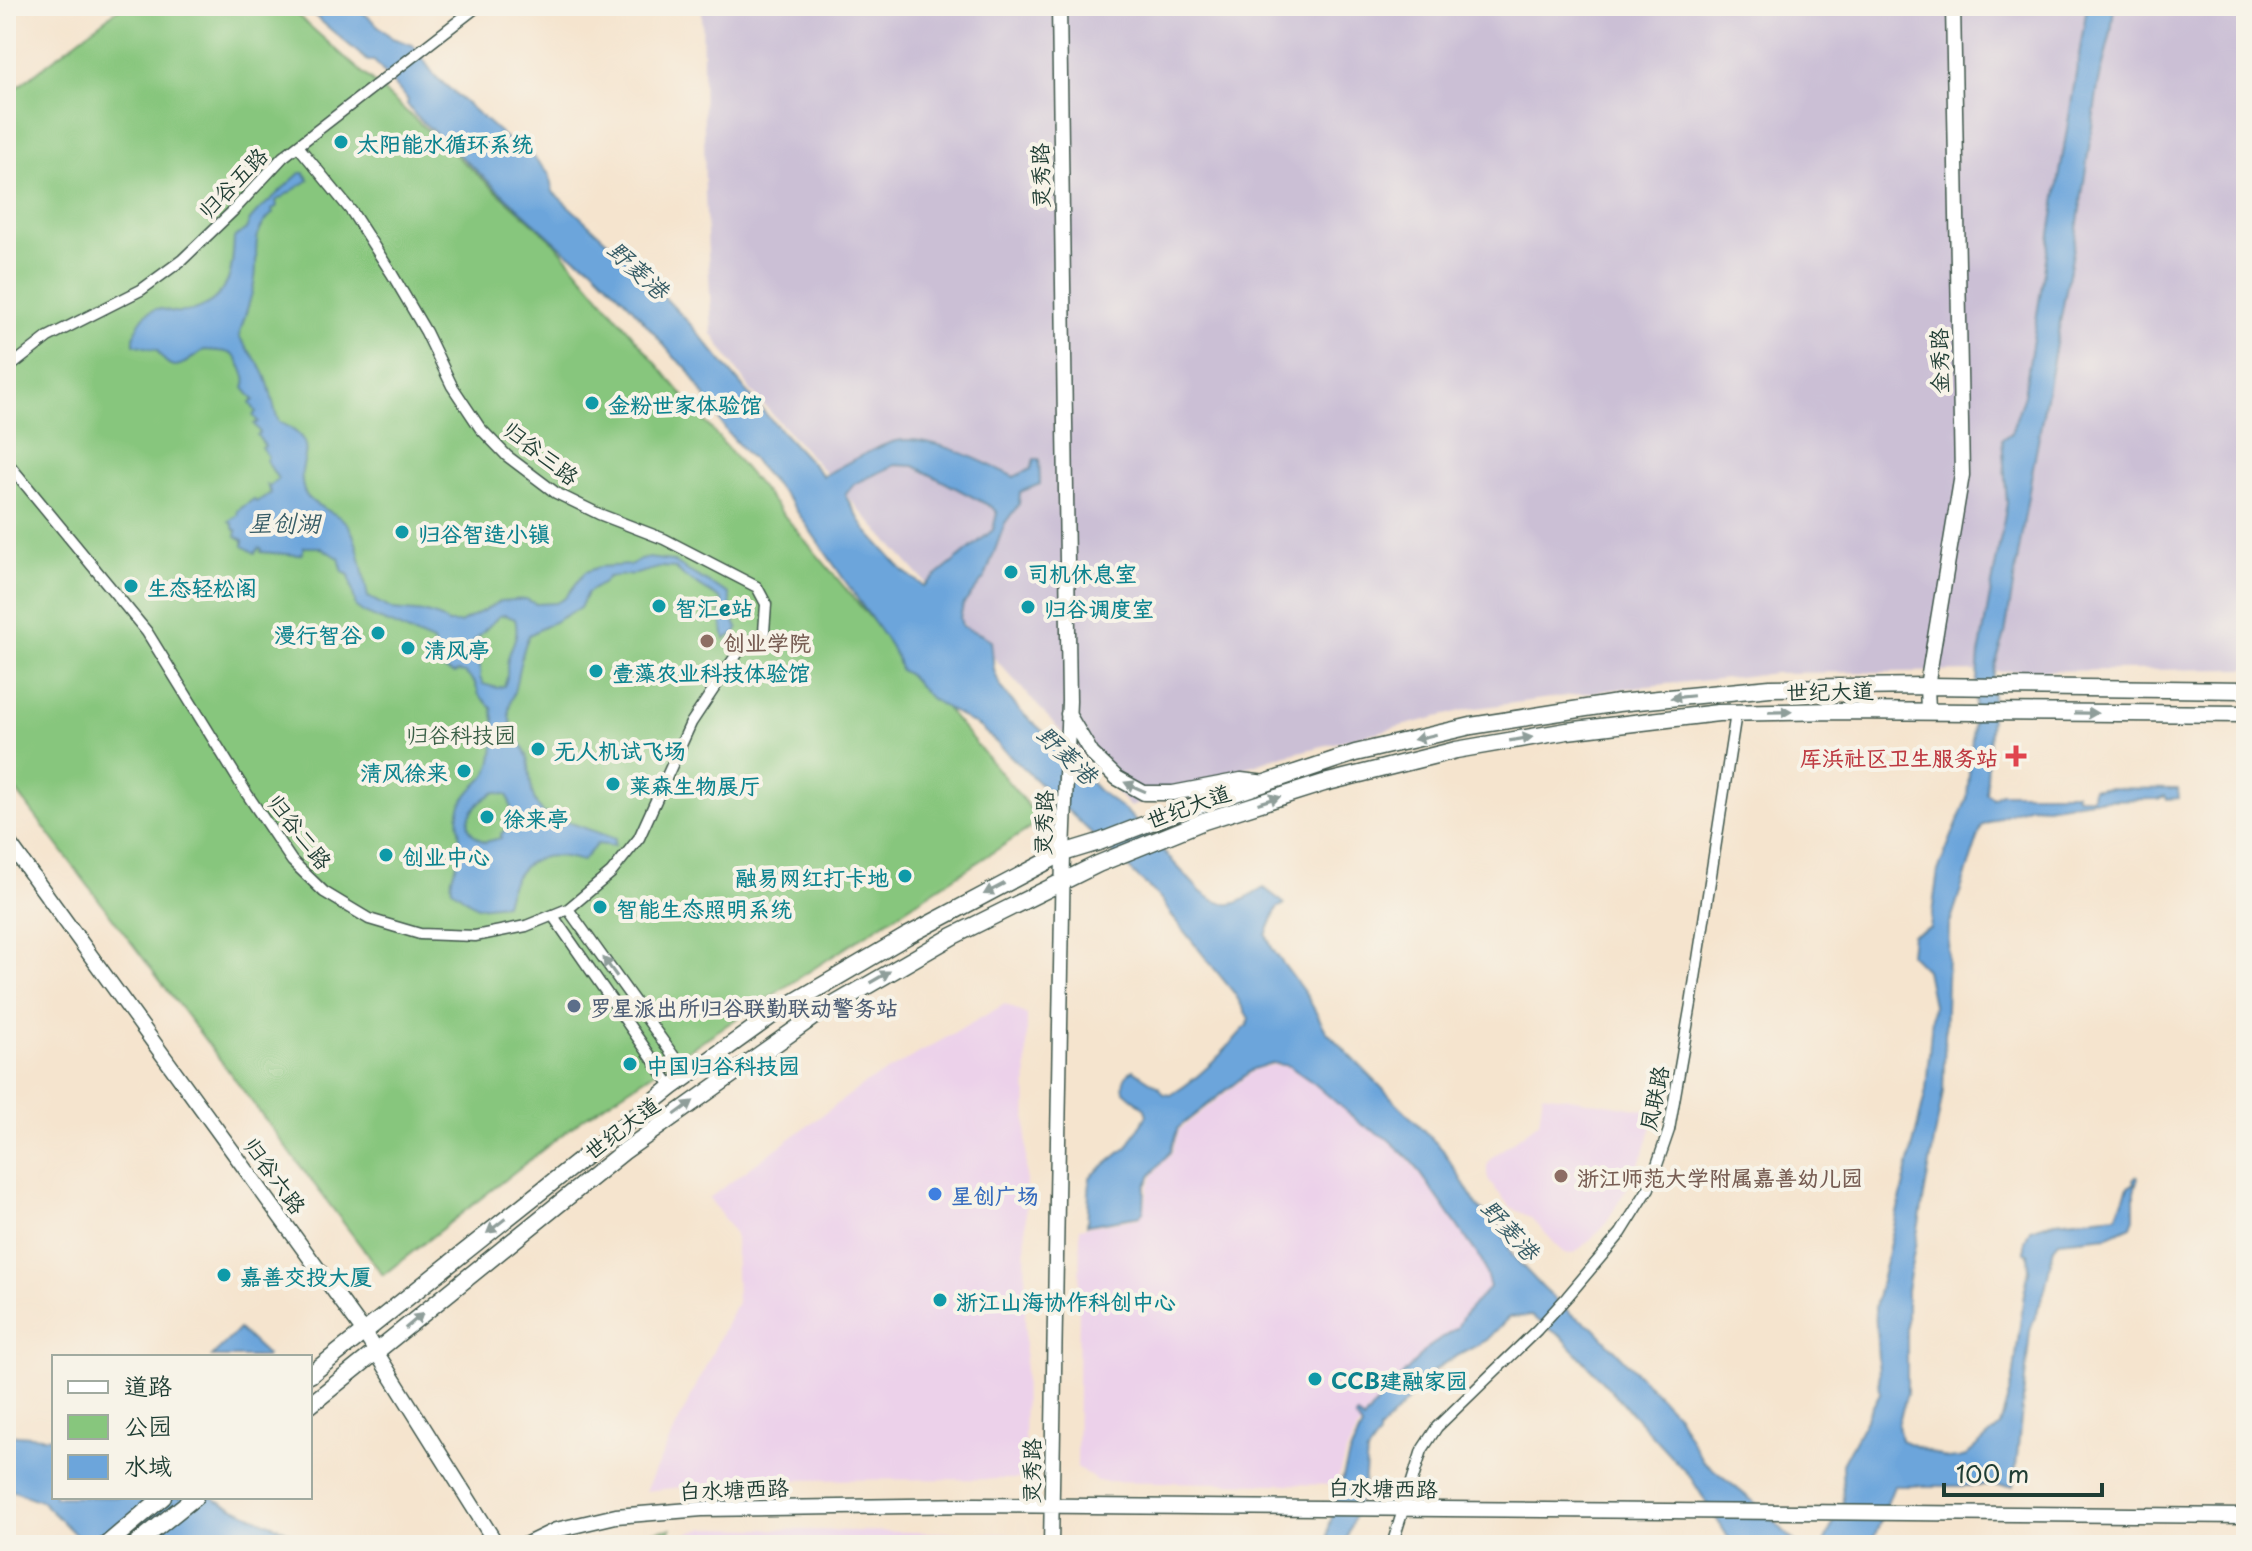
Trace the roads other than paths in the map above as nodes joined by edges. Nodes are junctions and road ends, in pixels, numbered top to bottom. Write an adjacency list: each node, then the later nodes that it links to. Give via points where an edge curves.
1 (478, 6): 4 (street, 归谷五路)
2 (1059, 6): 12 (street, 灵秀路)
3 (1953, 6): 8 (street, 金秀路, via 1962,475)
4 (298, 146): 5 (street, 归谷五路, via 182,260 141,290 48,337); 7 (street, 归谷三路, via 352,212 480,428 556,493 664,539 757,587 766,604)
5 (6, 370)
6 (6, 461): 19 (street, 归谷二路, via 147,632 292,861 324,892 369,919 420,934 475,936)
7 (764, 632): 18 (street, 归谷二路, via 741,648 691,723 639,838 611,873)
8 (1927, 686): 9 (main road, 世纪大道); 10 (street, 金秀路); 14 (main road, 世纪大道, one-way to 14, via 1770,688 1618,703 1471,726 1355,753)
9 (2246, 690)
10 (1928, 711): 11 (main road, 世纪大道, one-way to 10); 13 (main road, 世纪大道, one-way to 13)
11 (1736, 713): 17 (main road, 世纪大道, one-way to 11, via 1204,821 1324,783 1456,750 1567,731); 29 (street, 凤联路, via 1669,1130 1649,1188 1621,1233 1567,1297 1437,1427 1422,1450)
12 (1068, 714): 14 (street, one-way to 12, via 1241,780 1144,793 1117,778 1092,754); 16 (street, 灵秀路)
13 (2246, 714)
14 (1266, 783): 16 (main road, 世纪大道)
15 (6, 839): 22 (street, 归谷六路)
16 (1063, 853): 17 (street, 灵秀路); 20 (main road, 世纪大道, one-way to 20, via 774,1014)
17 (1062, 881): 23 (main road, 世纪大道, one-way to 17, via 623,1152 813,1017); 28 (street, 灵秀路)
18 (568, 909): 19 (street, 归谷二路); 20 (street, one-way to 18)
19 (553, 916): 21 (street)
20 (688, 1076): 21 (main road, 世纪大道)
21 (672, 1087): 22 (main road, 世纪大道, one-way to 22)
22 (363, 1331): 23 (street, 归谷六路); 24 (main road, 世纪大道)
23 (376, 1352): 25 (main road, 世纪大道); 33 (street, 归谷六路)
24 (312, 1373)
25 (312, 1403)
26 (161, 1499): 31 (main road)
27 (192, 1499): 32 (main road)
28 (1052, 1506): 29 (street, 白水塘西路); 34 (street, 白水塘西路, via 673,1511 616,1516 556,1530); 35 (street, 灵秀路)
29 (1404, 1509): 30 (street, 白水塘西路); 36 (street, 凤联路)
30 (2246, 1516)
31 (106, 1545)
32 (135, 1545)
33 (497, 1545)
34 (525, 1545)
35 (1051, 1545)
36 (1392, 1545)

